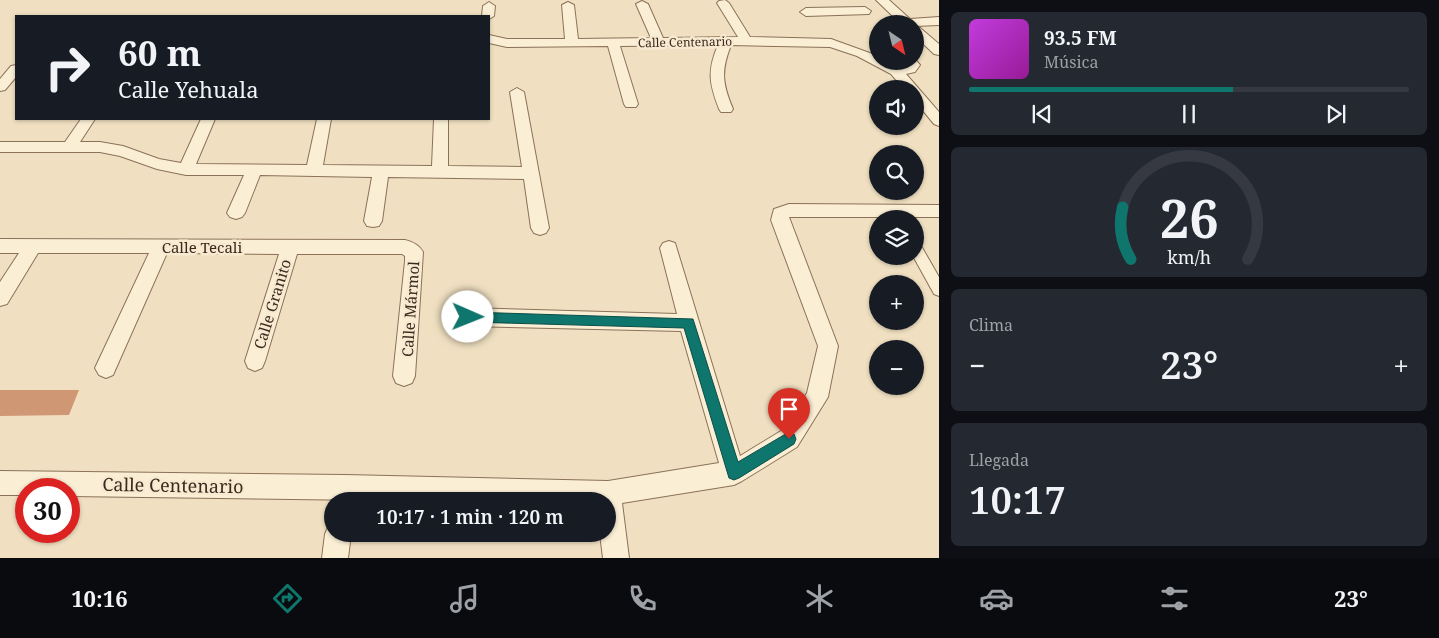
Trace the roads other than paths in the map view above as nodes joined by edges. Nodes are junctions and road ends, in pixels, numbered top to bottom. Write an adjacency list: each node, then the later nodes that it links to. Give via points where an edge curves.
1 (882, 0): 7 (street)
2 (723, 3): 12 (street)
3 (642, 4): 15 (street)
4 (568, 5): 13 (street)
5 (803, 7): 6 (street); 17 (street)
6 (865, 11)
7 (898, 15)
8 (939, 21): 9 (street)
9 (924, 24)
10 (924, 39): 18 (street)
11 (490, 40): 13 (street, Calle Centenario)
12 (746, 41): 16 (street, Calle Centenario); 17 (street, Calle Centenario)
13 (572, 42): 14 (street, Calle Centenario)
14 (614, 42): 15 (street, Calle Centenario); 27 (street)
15 (659, 42): 16 (street, Calle Centenario)
16 (726, 42): 28 (street, via 716,66 716,84)
17 (831, 43): 19 (street, Calle Centenario)
18 (939, 52)
19 (869, 56)
20 (15, 69): 24 (street)
21 (903, 70): 22 (street)
22 (896, 71): 23 (street, Calle Centenario)
23 (904, 80)
24 (0, 87)
25 (517, 92): 41 (street)
26 (924, 103): 33 (street)
27 (631, 104)
28 (726, 109)
29 (87, 120): 35 (street)
30 (208, 120): 36 (street)
31 (324, 120): 38 (street)
32 (441, 120): 40 (street)
33 (939, 121)
34 (0, 147): 35 (street)
35 (69, 147): 36 (street, via 123,151 157,164)
36 (186, 170): 37 (street)
37 (254, 170): 38 (street); 44 (street)
38 (314, 171): 39 (street)
39 (381, 172): 40 (street); 46 (street)
40 (440, 172): 41 (street)
41 (531, 173): 47 (street)
42 (939, 211): 43 (street)
43 (924, 212)
44 (236, 214)
45 (869, 214): 62 (street, via 789,210 780,213 828,346 817,397 789,439)
46 (373, 222)
47 (540, 228)
48 (0, 246): 49 (street, Calle Tecali)
49 (33, 246): 50 (street, Calle Tecali); 56 (street)
50 (161, 247): 51 (street, Calle Tecali); 60 (street)
51 (290, 247): 52 (street, Calle Tecali); 59 (street, Calle Granito)
52 (405, 248): 61 (street, Calle Mármol, via 414,252 414,262)
53 (669, 248): 58 (street)
54 (924, 264): 55 (street)
55 (939, 290)
56 (0, 298)
57 (468, 317): 58 (street)
58 (689, 323): 62 (street)
59 (255, 361)
60 (106, 368)
61 (404, 376)
62 (734, 473): 64 (street, Calle Centenario)
63 (0, 483): 65 (street, Calle Centenario)
64 (614, 492)
65 (324, 493)
66 (337, 542): 68 (street)
67 (614, 542): 69 (street)
68 (335, 558)
69 (616, 558)

